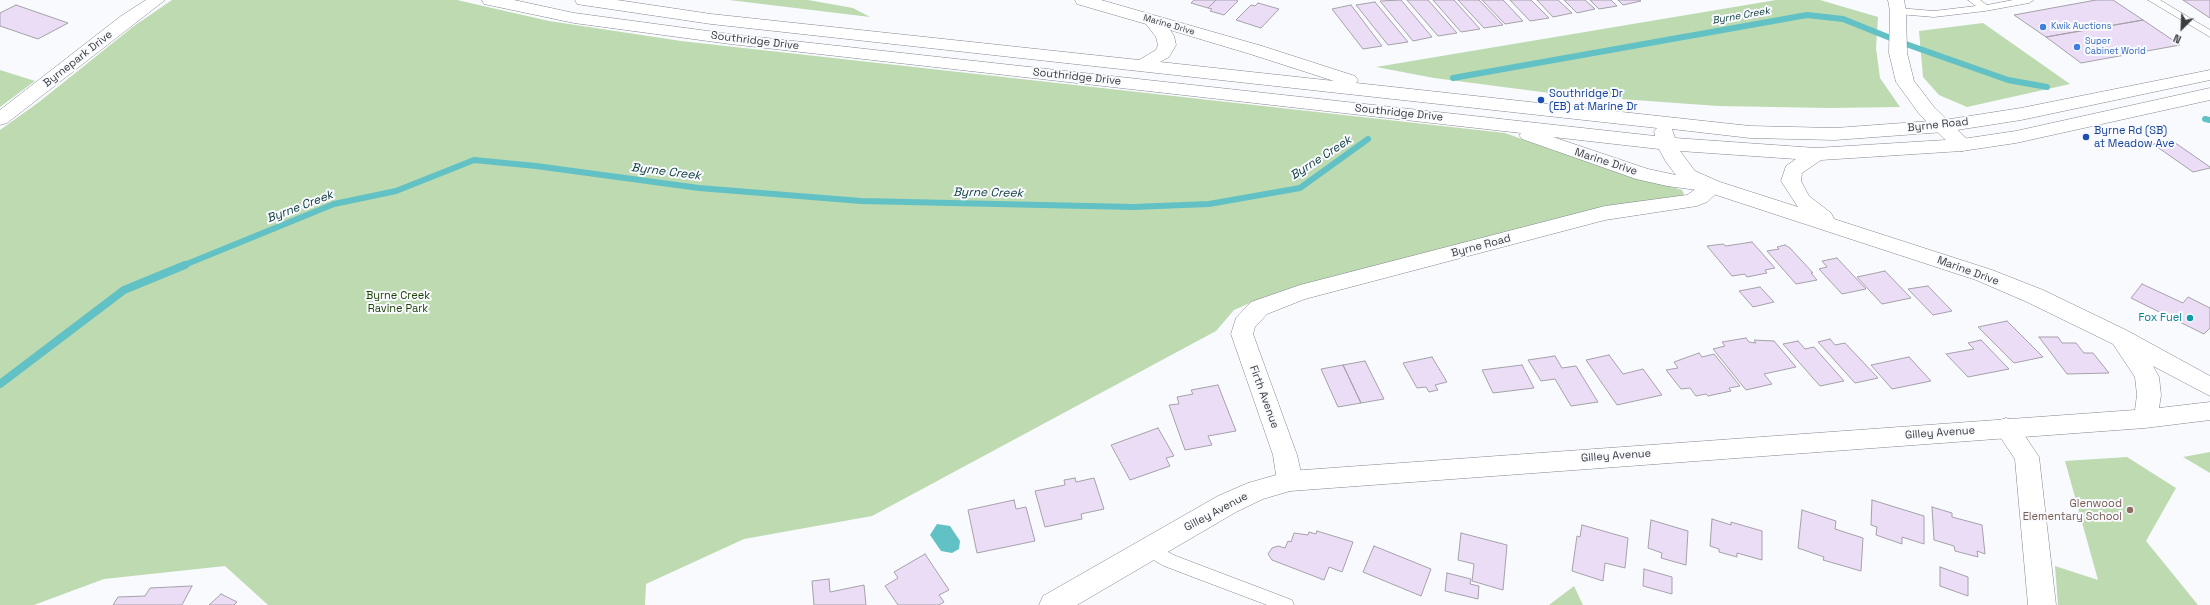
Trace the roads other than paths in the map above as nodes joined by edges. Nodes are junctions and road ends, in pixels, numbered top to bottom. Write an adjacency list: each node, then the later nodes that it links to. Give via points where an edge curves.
1 (157, 0): 16 (main road, Byrnepark Drive, via 127,20)
2 (490, 0): 17 (main road, Southridge Drive, via 574,18 730,39)
3 (583, 0): 12 (main road, Southridge Drive, via 711,19)
4 (1083, 0): 10 (main road, Marine Drive)
5 (1973, 0): 8 (lane)
6 (2029, 0): 8 (lane)
7 (2153, 0): 11 (lane)
8 (1985, 8): 9 (lane, via 1934,14)
9 (1897, 12): 19 (main road, via 1898,53 1905,82 1926,111)
10 (1153, 21): 12 (main road, via 1165,36 1167,45 1163,53); 14 (main road, Marine Drive, via 1342,76)
11 (2210, 34)
12 (1142, 66): 14 (main road, Southridge Drive)
13 (2210, 75): 19 (main road, Byrne Road, via 2021,114)
14 (1378, 92): 18 (main road, Southridge Drive)
15 (2210, 94): 21 (main road, Byrne Road, via 2016,137)
16 (0, 119)
17 (1502, 124): 20 (main road, Southridge Drive); 23 (main road, Marine Drive, via 1644,174)
18 (1662, 124): 19 (main road, Byrne Road, via 1750,132 1835,134); 20 (main road, Marine Drive)
19 (1944, 126): 21 (main road)
20 (1666, 142): 22 (main road, Byrne Road); 23 (main road, Marine Drive, via 1676,162 1688,176)
21 (1962, 145): 22 (main road, Byrne Road)
22 (1816, 154): 24 (main road, via 1793,170 1791,181 1802,200)
23 (1713, 187): 24 (main road, Marine Drive); 25 (main road, Byrne Road, via 1690,201 1605,213 1300,293 1259,308)
24 (1831, 224): 26 (main road, Marine Drive, via 1984,275)
25 (1251, 314): 31 (main road, Firth Avenue, via 1244,324 1242,334 1285,455)
26 (2118, 336): 27 (main road, Marine Drive); 29 (main road, via 2147,377 2149,396)
27 (2210, 387)
28 (2210, 411): 29 (main road, Gilley Avenue)
29 (2145, 419): 30 (main road, Gilley Avenue)
30 (2006, 428): 31 (main road, Gilley Avenue); 35 (main road, via 2027,457)
31 (1290, 481): 32 (main road, Gilley Avenue, via 1257,490 1227,504)
32 (1148, 549): 33 (main road, Gilley Avenue); 34 (lane, via 1170,561)
33 (1053, 605)
34 (1286, 605)
35 (2042, 605)

